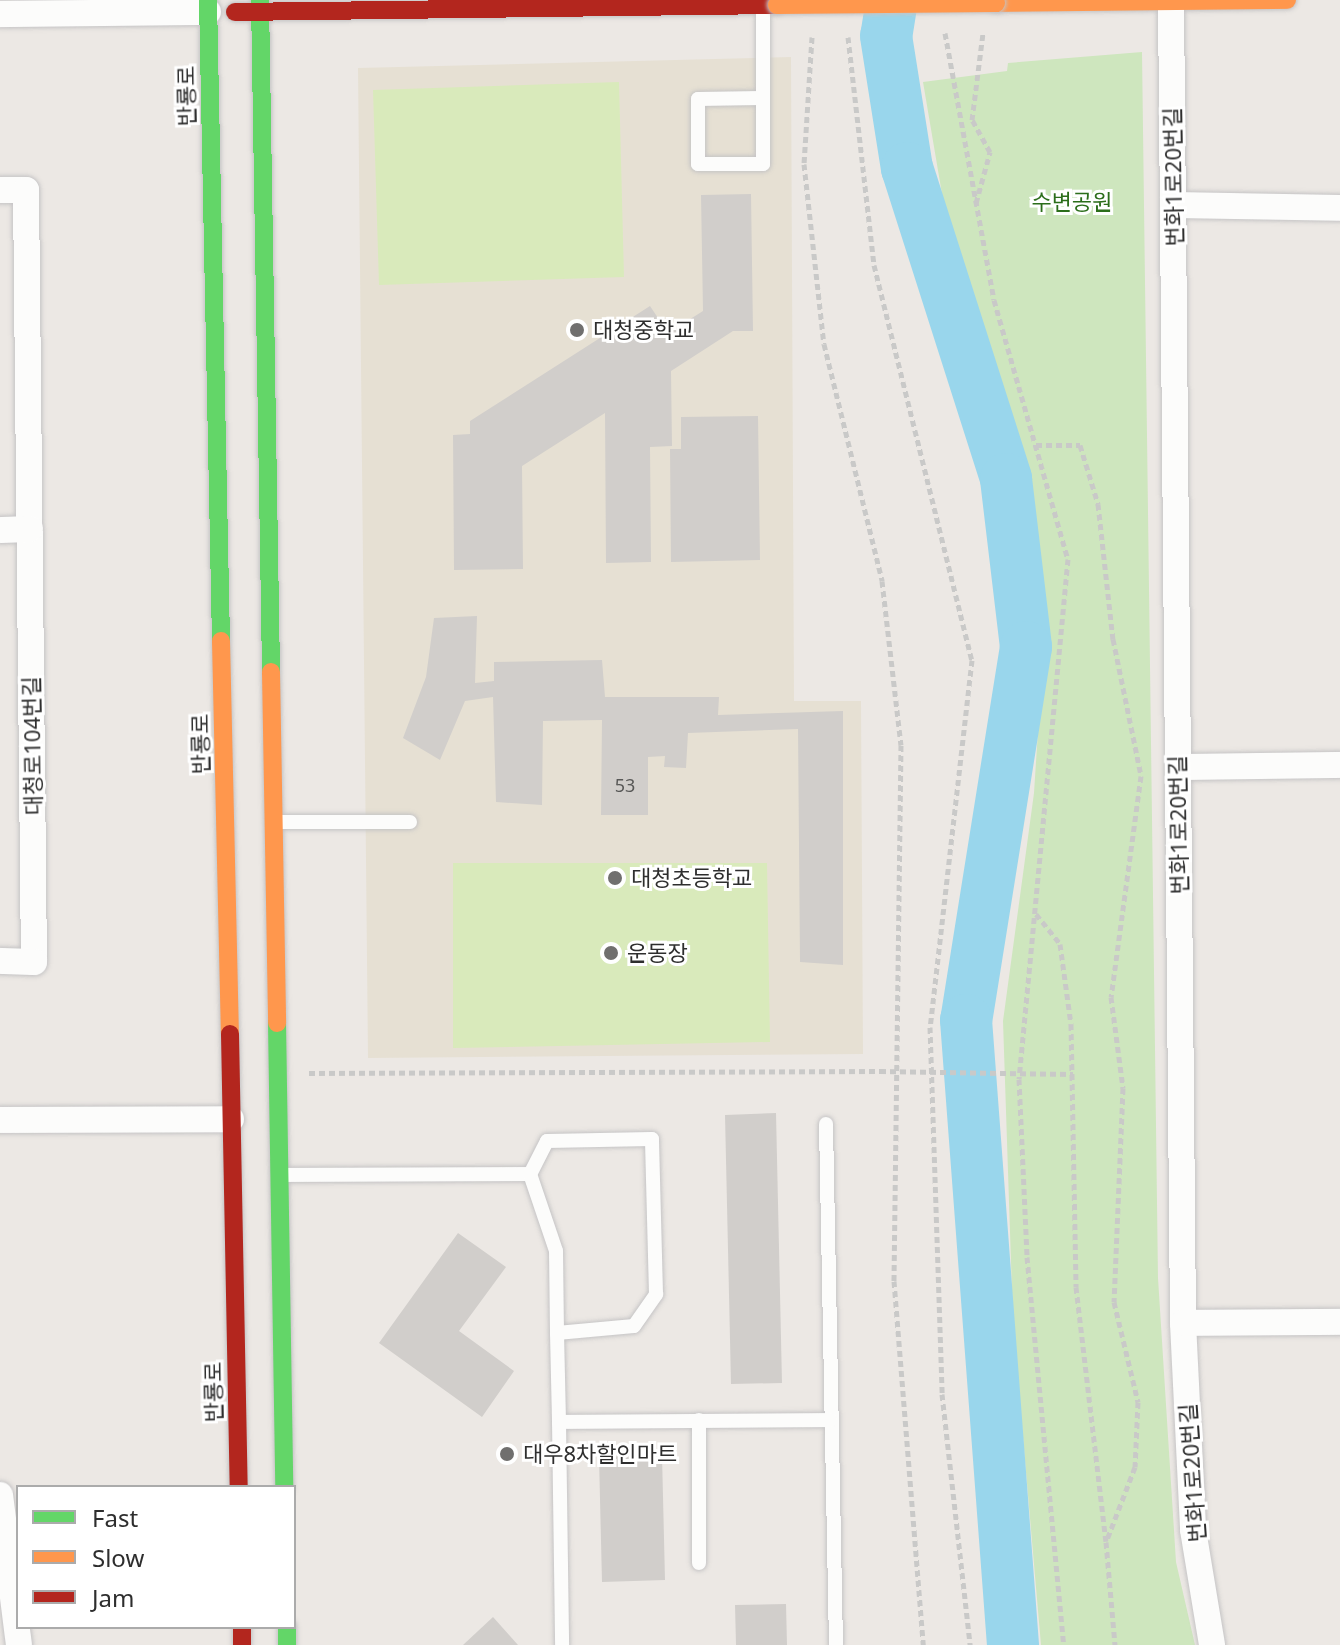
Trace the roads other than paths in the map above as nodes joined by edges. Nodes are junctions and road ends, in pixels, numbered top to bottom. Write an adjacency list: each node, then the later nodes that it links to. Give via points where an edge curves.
1 (1287, 0): 2 (street)
2 (1171, 2): 3 (street, bridge, via 991,9); 9 (street, 번화1로20번길)
3 (770, 5): 5 (street); 7 (lane)
4 (208, 6): 5 (street); 6 (street); 18 (street, 반룡로)
5 (260, 6): 15 (street)
6 (0, 14)
7 (761, 98): 7 (lane, via 763,164 698,164 698,99)
8 (0, 190): 11 (street, 대청로104번길, via 26,190)
9 (1174, 205): 10 (street); 14 (street, 번화1로20번길)
10 (1340, 208)
11 (30, 529): 12 (street); 17 (street, 대청로104번길, via 34,962)
12 (0, 530)
13 (1340, 765): 14 (street)
14 (1178, 767): 24 (street, 번화1로20번길)
15 (273, 822): 16 (lane); 22 (street)
16 (410, 822)
17 (0, 961)
18 (231, 1119): 19 (street); 29 (street, 반룡로)
19 (0, 1120)
20 (826, 1124): 27 (lane)
21 (530, 1174): 22 (lane); 25 (lane, via 556,1251); 25 (lane, via 547,1141 652,1139 656,1294 634,1326)
22 (279, 1175): 30 (street)
23 (1340, 1322): 24 (street)
24 (1183, 1323): 36 (street, 번화1로20번길, via 1193,1530)
25 (557, 1333): 28 (lane)
26 (699, 1420): 27 (lane); 28 (lane); 32 (lane)
27 (830, 1420): 35 (lane)
28 (559, 1422): 34 (lane)
29 (239, 1485)
30 (284, 1485)
31 (0, 1495): 33 (street)
32 (699, 1563)
33 (16, 1621)
34 (562, 1645)
35 (836, 1645)
36 (1212, 1645)

